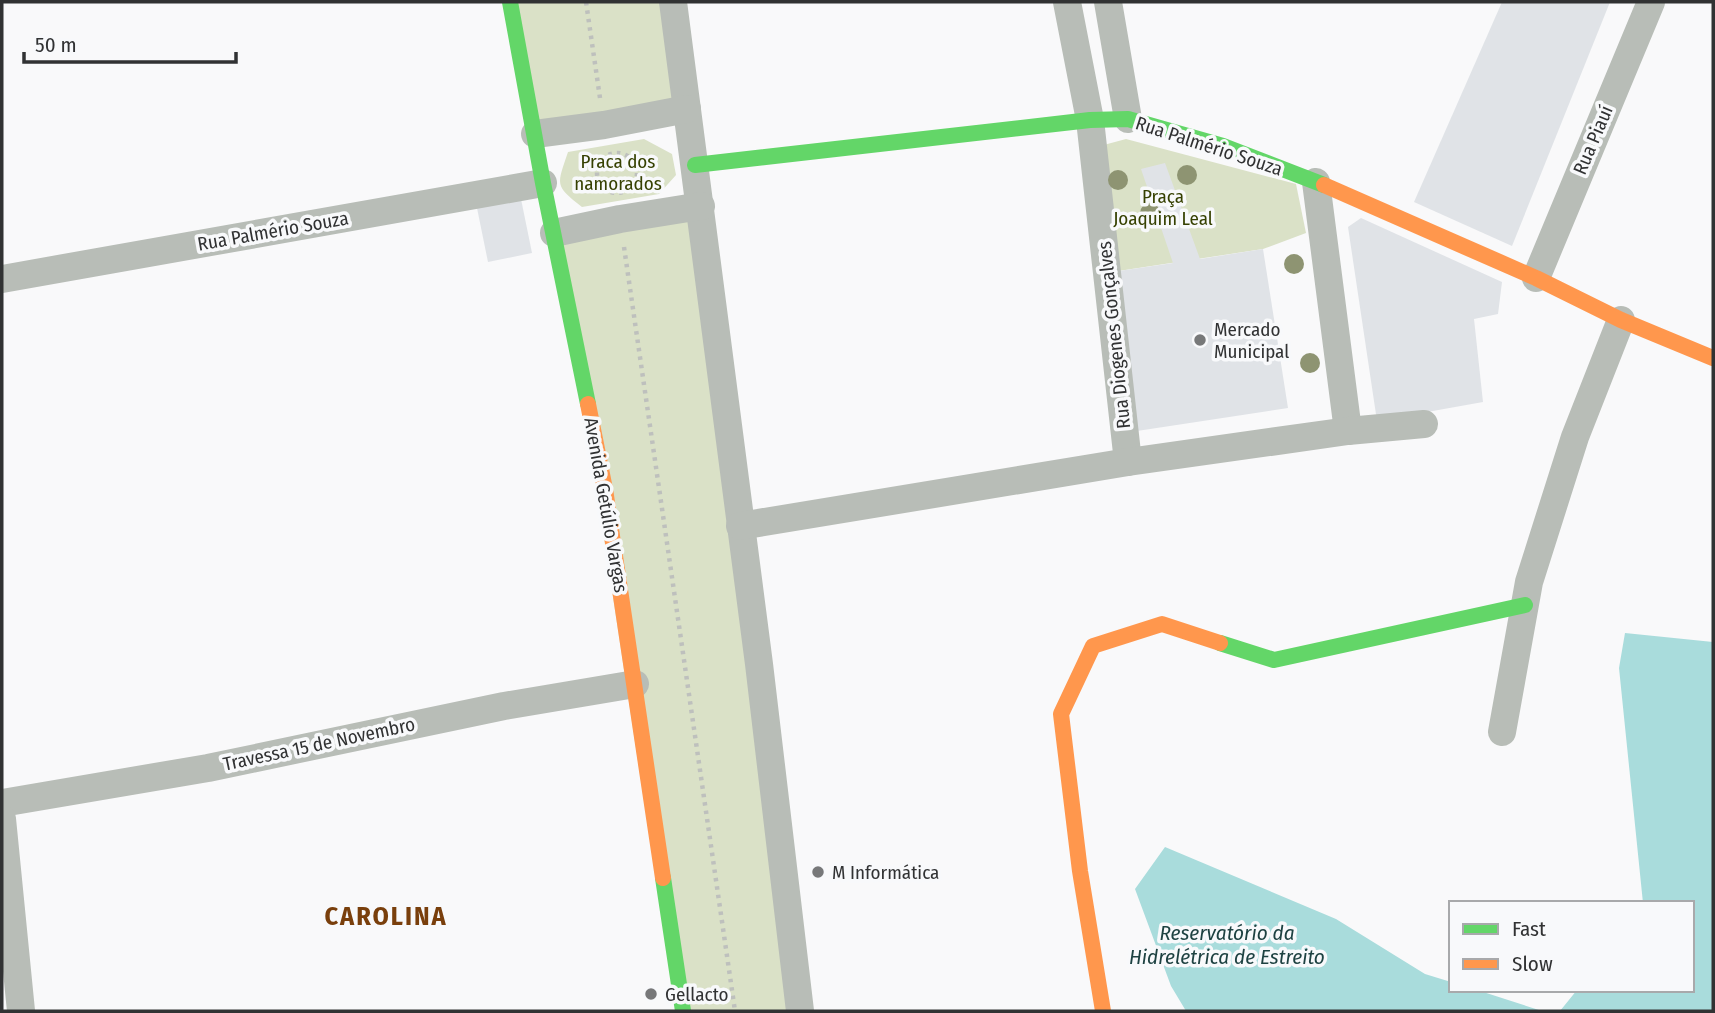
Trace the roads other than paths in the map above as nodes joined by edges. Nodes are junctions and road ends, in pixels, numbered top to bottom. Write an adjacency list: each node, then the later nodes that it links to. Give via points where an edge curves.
1 (510, 2): 9 (street, Avenida Getúlio Vargas)
2 (673, 2): 6 (street)
3 (1068, 2): 8 (street, Rua Diogenes Gonçalves)
4 (1108, 2): 7 (street)
5 (1650, 2): 15 (street, Rua Piauí)
6 (687, 109): 9 (street); 10 (street)
7 (1128, 119): 8 (street, Rua Palmério Souza); 11 (street, Rua Palmério Souza, via 1223,146)
8 (1090, 120): 10 (street, Rua Palmério Souza); 21 (street, Rua Diogenes Gonçalves)
9 (536, 134): 12 (street, Avenida Getúlio Vargas)
10 (695, 165): 13 (street)
11 (1316, 182): 15 (street, Rua Palmério Souza); 20 (street)
12 (543, 183): 14 (street, Avenida Getúlio Vargas); 16 (street, Rua Palmério Souza)
13 (701, 206): 14 (street, via 618,206); 22 (street)
14 (554, 233): 24 (street, Avenida Getúlio Vargas, via 605,489)
15 (1536, 278): 17 (street, Rua Palmério Souza)
16 (2, 279)
17 (1621, 320): 18 (street, Rua Palmério Souza); 23 (street, via 1576,437)
18 (1713, 358)
19 (1424, 425): 20 (street)
20 (1348, 431): 21 (street)
21 (1128, 462): 22 (street)
22 (740, 526): 30 (street)
23 (1525, 605): 25 (street); 31 (street, via 1274,660 1162,624 1093,646 1061,714)
24 (635, 684): 26 (street, Travessa 15 de Novembro, via 504,706 208,768); 29 (street, Avenida Getúlio Vargas)
25 (1502, 732)
26 (2, 803)
27 (2, 819): 28 (street)
28 (21, 1011)
29 (683, 1011)
30 (800, 1011)
31 (1103, 1011)

